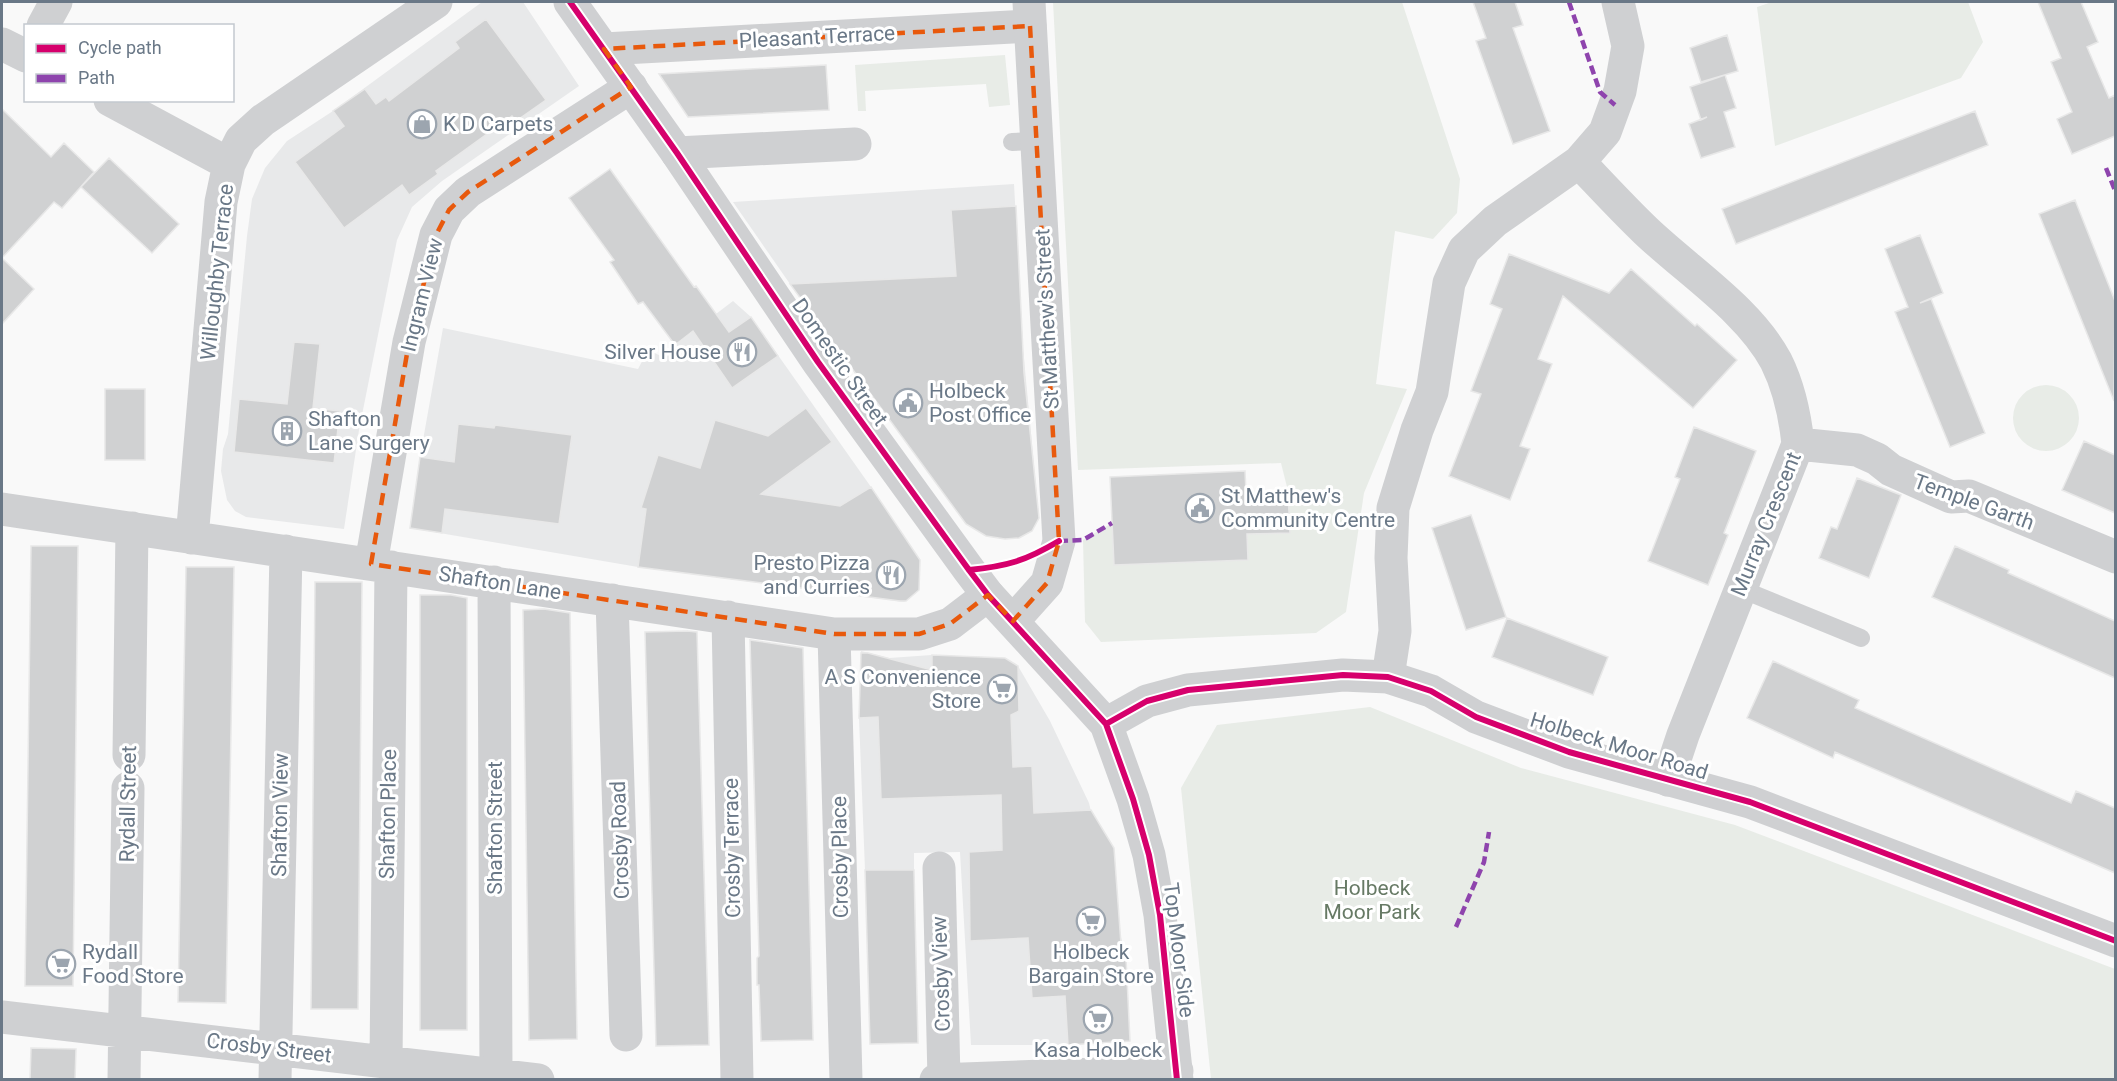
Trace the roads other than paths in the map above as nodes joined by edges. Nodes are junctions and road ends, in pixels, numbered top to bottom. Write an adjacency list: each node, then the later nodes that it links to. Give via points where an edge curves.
1 (56, 2): 6 (street)
2 (436, 2): 15 (street, Willoughby Terrace, via 263,120 241,140)
3 (570, 2): 8 (street, Domestic Street)
4 (1618, 2): 14 (street, via 1628,46 1620,91 1605,132)
5 (1030, 14): 8 (street, Pleasant Terrace); 28 (street, St Matthew's Street, via 1025,141 1059,541 1047,583)
6 (45, 24)
7 (2, 44): 9 (street)
8 (604, 49): 10 (street, Domestic Street)
9 (24, 55)
10 (631, 87): 13 (street, Domestic Street); 22 (street, Ingram View, via 468,192 449,210 440,226 409,342)
11 (114, 102): 15 (street)
12 (855, 144): 13 (street)
13 (677, 153): 25 (street, Domestic Street, via 818,362)
14 (1579, 162): 16 (street, Murray Crescent, via 1647,232 1720,295 1758,334 1787,386); 31 (street, via 1495,221 1464,250 1449,283 1432,392 1393,508 1390,558 1395,631)
15 (229, 164): 19 (street, Willoughby Terrace, via 221,202)
16 (1798, 444): 21 (street, Temple Garth, via 1857,450 1951,497 1969,496); 24 (street, Murray Crescent)
17 (2, 509): 18 (street, Shafton Lane)
18 (132, 528): 19 (street, Shafton Lane); 33 (street, Rydall Street)
19 (192, 538): 20 (street, Shafton Lane)
20 (286, 551): 22 (street, Shafton Lane); 42 (street, Shafton View)
21 (2115, 557)
22 (381, 565): 23 (street, Shafton Lane); 41 (street, Shafton Place)
23 (494, 582): 26 (street, Shafton Lane); 43 (street, Shafton Street)
24 (1741, 588): 30 (lane); 34 (street, Murray Crescent)
25 (988, 595): 28 (street, Domestic Street); 29 (street, Shafton Lane, via 950,624 919,634)
26 (612, 600): 27 (street, Shafton Lane); 40 (street, Crosby Road)
27 (728, 617): 29 (street, Shafton Lane); 49 (street, Crosby Terrace)
28 (1013, 621): 32 (street, Domestic Street)
29 (834, 634): 50 (street, Crosby Place)
30 (1861, 638)
31 (1388, 677): 32 (street, Holbeck Moor Road, via 1343,675 1188,690 1147,701); 34 (street, Holbeck Moor Road, via 1431,691 1476,717 1569,752)
32 (1106, 724): 44 (street, Top Moor Side, via 1149,855 1160,915)
33 (129, 755)
34 (1668, 780): 37 (street, Holbeck Moor Road, via 1749,802)
35 (128, 788): 39 (street, Rydall Street)
36 (939, 868): 46 (street, Crosby View)
37 (2115, 941)
38 (2, 1017): 39 (street, Crosby Street)
39 (126, 1031): 42 (street, Crosby Street); 47 (street, Rydall Street)
40 (626, 1035)
41 (386, 1062): 42 (street, Crosby Street); 43 (street, Crosby Street)
42 (275, 1064)
43 (496, 1075): 48 (street, Crosby Street)
44 (1177, 1075): 45 (street)
45 (1048, 1078): 46 (street)
46 (946, 1079)
47 (124, 1080)
48 (537, 1080)
49 (737, 1080)
50 (846, 1080)

